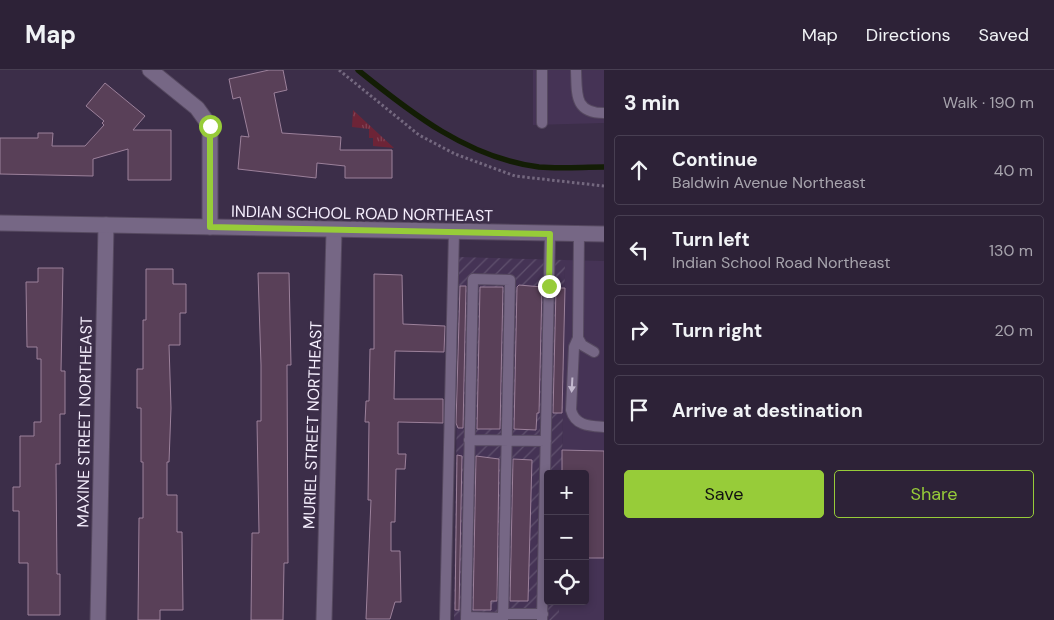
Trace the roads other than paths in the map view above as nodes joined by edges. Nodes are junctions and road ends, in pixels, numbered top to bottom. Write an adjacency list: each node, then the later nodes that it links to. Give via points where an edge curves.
1 (150, 70): 8 (street, via 197,108 210,126)
2 (542, 70): 5 (lane)
3 (576, 70): 4 (lane, via 576,92 581,106 591,113)
4 (604, 113)
5 (542, 123)
6 (0, 223): 7 (street, INDIAN SCHOOL ROAD NORTHEAST)
7 (106, 225): 8 (street, INDIAN SCHOOL ROAD NORTHEAST); 23 (street, MAXINE STREET NORTHEAST)
8 (210, 227): 9 (street, INDIAN SCHOOL ROAD NORTHEAST)
9 (334, 231): 10 (street, INDIAN SCHOOL ROAD NORTHEAST); 24 (street, MURIEL STREET NORTHEAST)
10 (454, 232): 11 (street, INDIAN SCHOOL ROAD NORTHEAST); 25 (lane)
11 (550, 234): 12 (street, INDIAN SCHOOL ROAD NORTHEAST); 19 (lane)
12 (579, 234): 13 (street, INDIAN SCHOOL ROAD NORTHEAST); 14 (lane)
13 (604, 234)
14 (578, 338): 15 (lane, via 582,345); 16 (lane, one-way to 16, via 574,347 572,414 585,426)
15 (594, 352)
16 (604, 427)
17 (469, 440): 18 (lane); 18 (lane, via 472,279 482,279 510,280); 22 (lane)
18 (506, 441): 19 (lane); 20 (lane)
19 (546, 441): 21 (lane)
20 (503, 617): 21 (lane); 22 (lane)
21 (543, 617)
22 (466, 619)
23 (98, 620)
24 (324, 620)
25 (445, 620)

